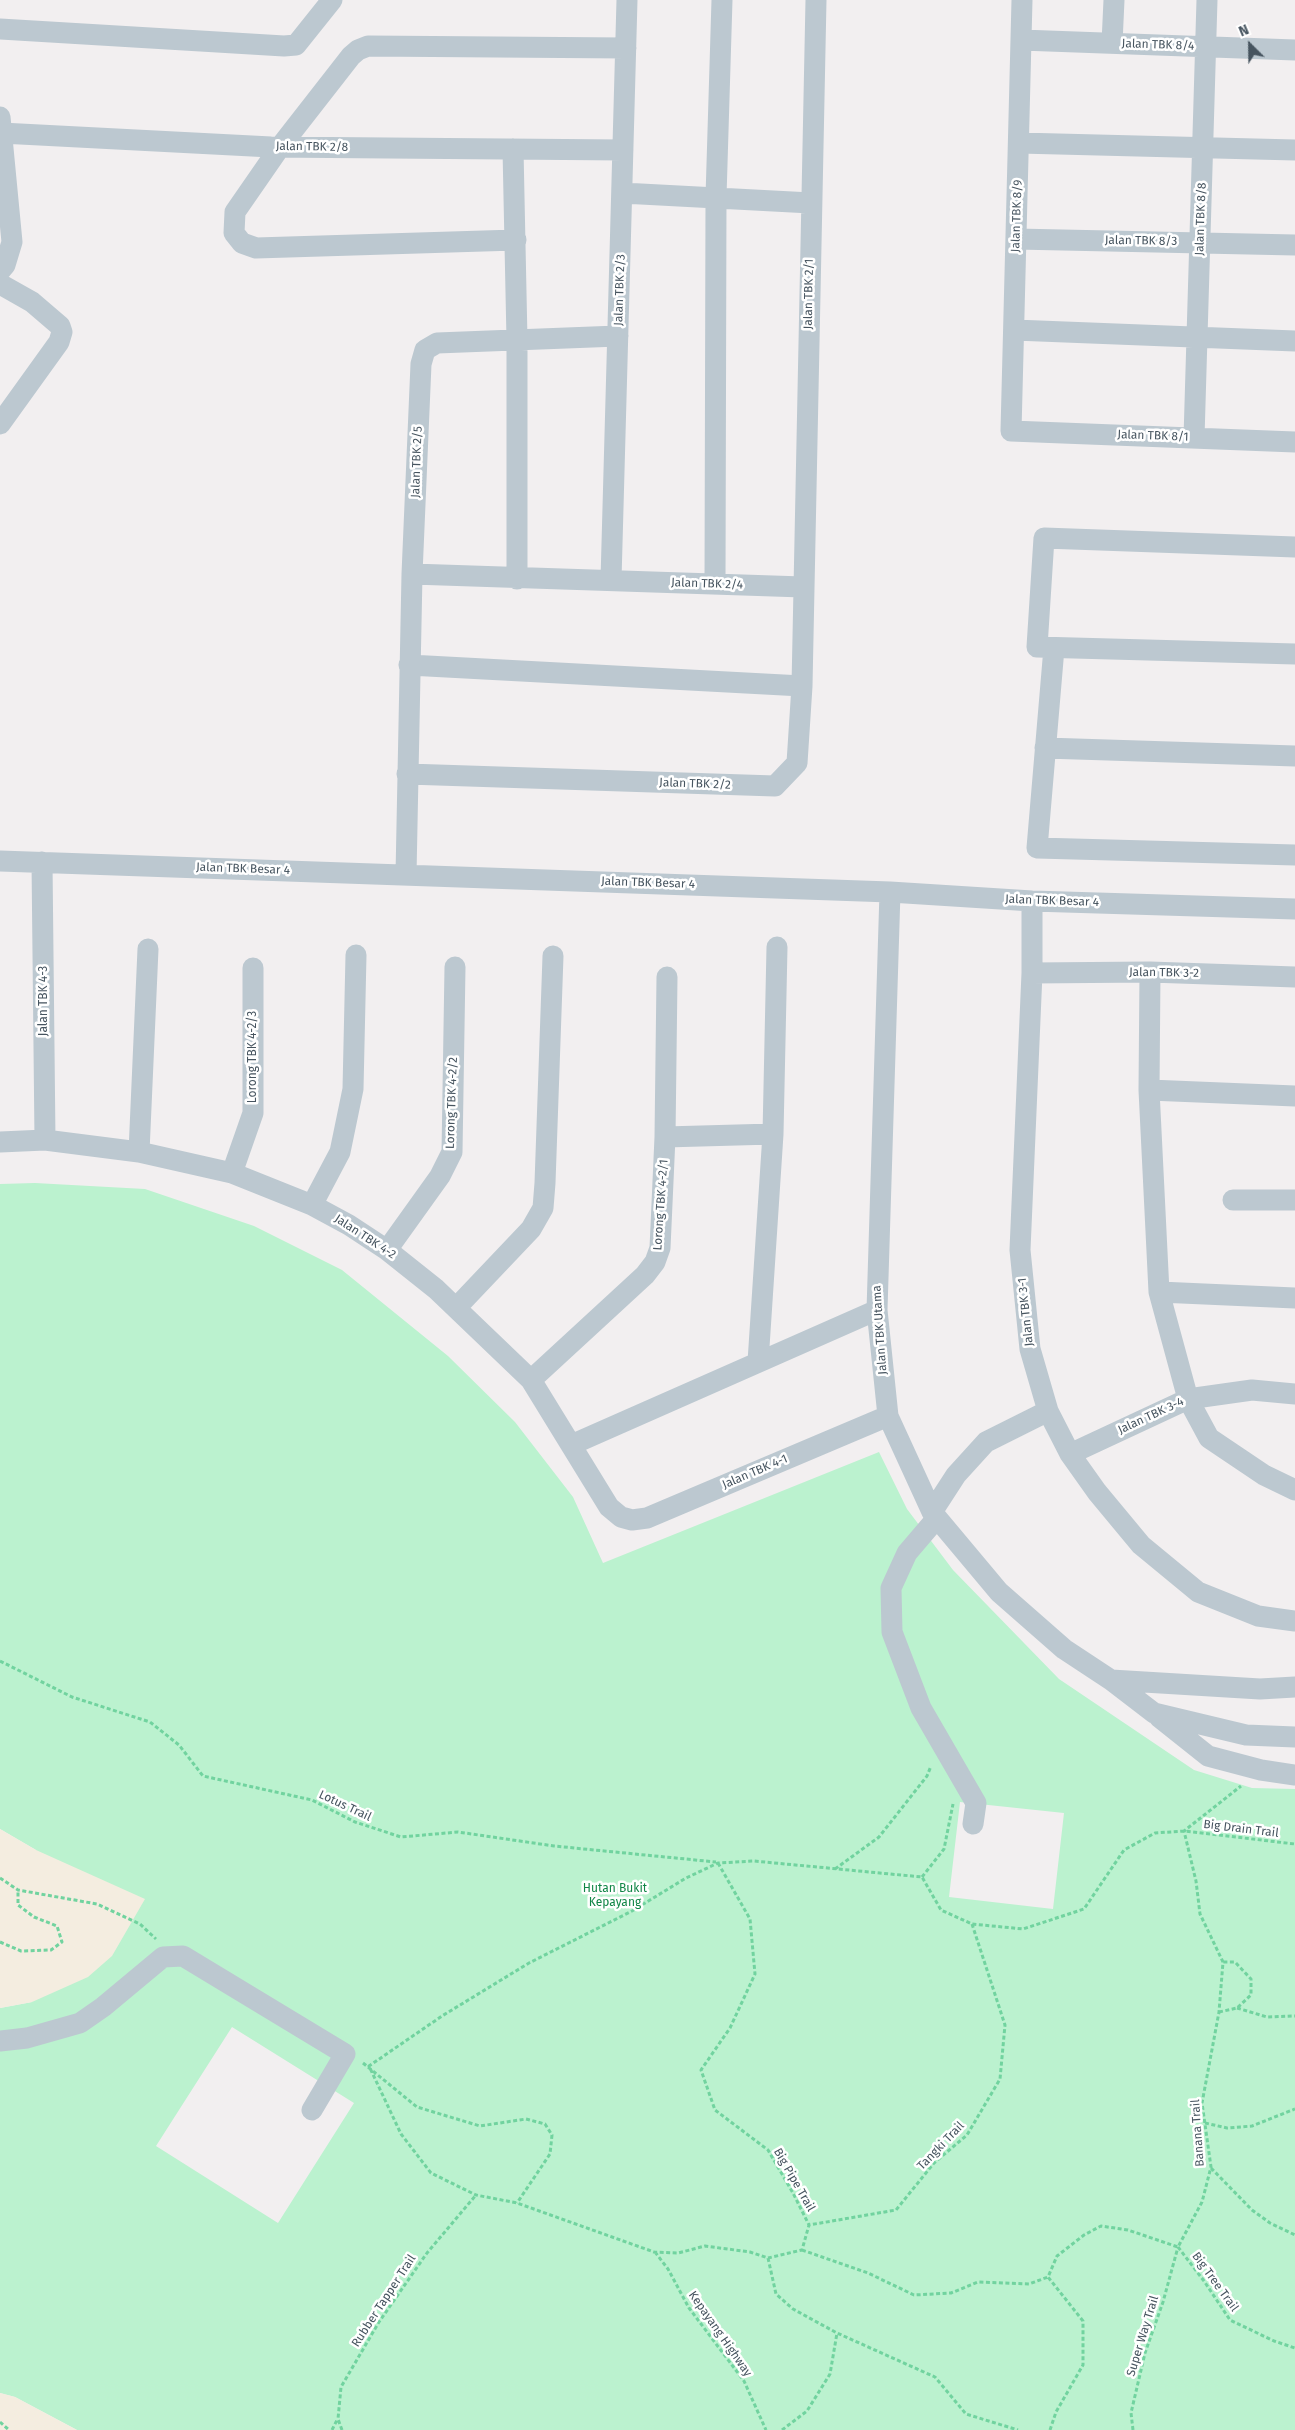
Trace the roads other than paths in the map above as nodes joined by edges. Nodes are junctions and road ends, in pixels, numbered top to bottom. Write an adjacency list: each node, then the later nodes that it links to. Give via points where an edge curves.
1 (332, 0): 8 (street, via 296,45)
2 (628, 0): 12 (street, Jalan TBK 2/3)
3 (722, 0): 22 (street)
4 (816, 0): 23 (street, Jalan TBK 2/1)
5 (1022, 0): 9 (street, Jalan TBK 8/9)
6 (1114, 0): 10 (street)
7 (1207, 0): 11 (street, Jalan TBK 8/8)
8 (0, 29)
9 (1021, 40): 10 (street, Jalan TBK 8/4); 15 (street, Jalan TBK 8/9)
10 (1112, 43): 11 (street, Jalan TBK 8/4)
11 (1206, 47): 13 (street, Jalan TBK 8/4); 17 (street, Jalan TBK 8/8)
12 (626, 48): 16 (street, via 368,46 350,56); 19 (street, Jalan TBK 2/3)
13 (1295, 50)
14 (1, 125): 16 (street, Jalan TBK 2/8); 28 (street, via 12,242)
15 (1019, 143): 17 (street); 25 (street, Jalan TBK 8/9)
16 (268, 146): 18 (street, Jalan TBK 2/8); 24 (street, via 235,212 234,234 242,243 256,248)
17 (1202, 147): 20 (street); 26 (street, Jalan TBK 8/8)
18 (513, 149): 19 (street, Jalan TBK 2/8); 24 (street)
19 (624, 150): 21 (street, Jalan TBK 2/3)
20 (1295, 150)
21 (622, 193): 22 (street); 31 (street, Jalan TBK 2/3)
22 (716, 197): 23 (street); 43 (street)
23 (811, 203): 44 (street, Jalan TBK 2/1)
24 (516, 240): 33 (street)
25 (1016, 240): 26 (street, Jalan TBK 8/3); 30 (street, Jalan TBK 8/9)
26 (1200, 242): 27 (street, Jalan TBK 8/3); 32 (street, Jalan TBK 8/8)
27 (1295, 245)
28 (0, 272)
29 (0, 284): 35 (street, via 32,302 60,326 62,332)
30 (1014, 330): 32 (street); 36 (street, Jalan TBK 8/9)
31 (618, 336): 33 (street); 42 (street, Jalan TBK 2/3)
32 (1198, 337): 34 (street); 37 (street, Jalan TBK 8/8)
33 (517, 340): 40 (street, Jalan TBK 2/5, via 437,343 426,350 420,364); 41 (street)
34 (1295, 340)
35 (0, 424)
36 (1011, 431): 37 (street, Jalan TBK 8/1)
37 (1194, 438): 38 (street, Jalan TBK 8/1)
38 (1295, 442)
39 (1295, 546): 45 (street, via 1044,538 1037,647)
40 (412, 574): 41 (street, Jalan TBK 2/4); 47 (street, Jalan TBK 2/5)
41 (517, 579): 42 (street, Jalan TBK 2/4)
42 (611, 580): 43 (street, Jalan TBK 2/4)
43 (715, 584): 44 (street, Jalan TBK 2/4)
44 (803, 587): 48 (street, Jalan TBK 2/2)
45 (1054, 648): 46 (street); 49 (street)
46 (1295, 654)
47 (409, 664): 48 (street); 51 (street, Jalan TBK 2/5)
48 (802, 686): 51 (street, Jalan TBK 2/2, via 797,763 776,786)
49 (1046, 748): 50 (street); 52 (street, via 1037,848)
50 (1295, 756)
51 (407, 774): 55 (street, Jalan TBK 2/5)
52 (1295, 855)
53 (0, 861): 54 (street, Jalan TBK Besar 4)
54 (42, 862): 55 (street, Jalan TBK Besar 4); 73 (street, Jalan TBK 4-3)
55 (406, 875): 56 (street, Jalan TBK Besar 4)
56 (890, 892): 57 (street, Jalan TBK Besar 4); 84 (street, Jalan TBK Utama)
57 (1032, 901): 58 (street, Jalan TBK Besar 4); 66 (street, Jalan TBK 3-1)
58 (1295, 909)
59 (778, 947): 71 (street)
60 (148, 949): 75 (street)
61 (356, 954): 79 (street, via 353,1089 340,1152)
62 (553, 956): 83 (street, via 543,1208 532,1229)
63 (455, 967): 80 (street, Lorong TBK 4-2/2, via 452,1152 440,1176)
64 (253, 968): 76 (street, Lorong TBK 4-2/3, via 253,1113)
65 (1150, 972): 66 (street, Jalan TBK 3-2); 68 (street, Jalan TBK 3-2); 69 (street)
66 (1032, 973): 89 (street, Jalan TBK 3-1, via 1020,1250 1030,1349)
67 (667, 977): 72 (street, Lorong TBK 4-2/1)
68 (1295, 977)
69 (1150, 1090): 70 (street); 81 (street)
70 (1295, 1096)
71 (773, 1134): 72 (street); 85 (street)
72 (665, 1137): 86 (street, Lorong TBK 4-2/1, via 660,1248 655,1262 645,1275)
73 (45, 1140): 74 (street, Jalan TBK 4-2); 75 (street, Jalan TBK 4-2)
74 (0, 1142)
75 (139, 1152): 76 (street, Jalan TBK 4-2)
76 (232, 1173): 79 (street, Jalan TBK 4-2)
77 (1233, 1200): 78 (street)
78 (1295, 1200)
79 (312, 1205): 80 (street, Jalan TBK 4-2)
80 (387, 1250): 83 (street, Jalan TBK 4-2)
81 (1159, 1292): 82 (street); 88 (street)
82 (1295, 1298)
83 (456, 1308): 86 (street, Jalan TBK 4-2)
84 (877, 1310): 85 (street); 90 (street, Jalan TBK Utama)
85 (758, 1362): 91 (street)
86 (531, 1380): 91 (street, Jalan TBK 4-2)
87 (1295, 1394): 88 (street, Jalan TBK 3-4, via 1252,1390)
88 (1188, 1399): 92 (street, Jalan TBK 3-4); 93 (street, via 1209,1438 1264,1475)
89 (1048, 1411): 92 (street, Jalan TBK 3-1); 94 (street, via 986,1442 956,1475)
90 (888, 1416): 94 (street, Jalan TBK Utama); 95 (street, Jalan TBK 4-1, via 647,1518 632,1520)
91 (571, 1445): 95 (street, Jalan TBK 4-2, via 609,1507)
92 (1070, 1454): 96 (street, Jalan TBK 3-1, via 1141,1545 1198,1592 1258,1616)
93 (1295, 1490)
94 (934, 1516): 97 (street, Jalan TBK Utama, via 999,1592 1064,1649); 102 (street, via 908,1553 891,1588 892,1632 921,1708 976,1803)
95 (621, 1517)
96 (1295, 1621)
97 (1111, 1680): 98 (street, via 1260,1690); 99 (street, Jalan TBK Utama)
98 (1295, 1687)
99 (1154, 1713): 100 (street, via 1246,1734); 101 (street, Jalan TBK Utama, via 1208,1756)
100 (1295, 1737)
101 (1295, 1775)
102 (973, 1824)
103 (0, 2041): 104 (street, via 27,2038 80,2023 163,1957 183,1956 345,2054)
104 (312, 2110)

